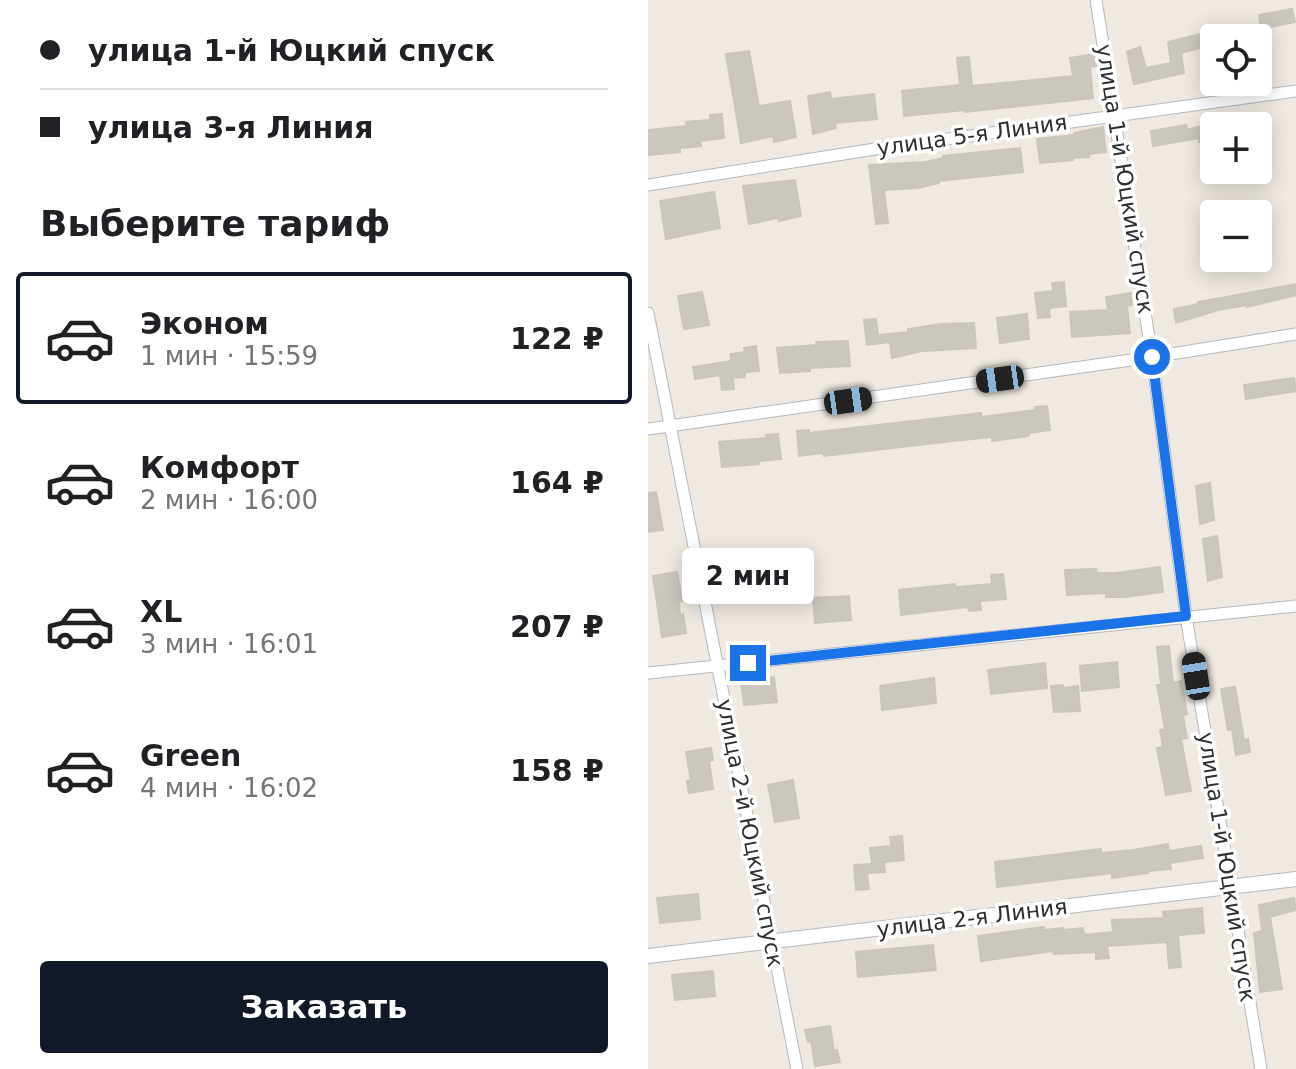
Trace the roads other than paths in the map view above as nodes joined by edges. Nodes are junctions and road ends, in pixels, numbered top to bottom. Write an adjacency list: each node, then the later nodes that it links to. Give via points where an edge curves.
1 (1096, 0): 3 (street, улица 1-й Юцкий спуск)
2 (1296, 91): 3 (street, улица 5-я Линия)
3 (1116, 114): 4 (street, улица 5-я Линия); 7 (street, улица 1-й Юцкий спуск)
4 (648, 185)
5 (648, 313): 8 (street, улица 2-й Юцкий спуск)
6 (1296, 334): 7 (street)
7 (1152, 357): 8 (street); 11 (street, улица 1-й Юцкий спуск)
8 (669, 428): 9 (street); 12 (street, улица 2-й Юцкий спуск)
9 (648, 429)
10 (1296, 606): 11 (street)
11 (1186, 616): 12 (street); 15 (street, улица 1-й Юцкий спуск)
12 (717, 666): 13 (street); 16 (street, улица 2-й Юцкий спуск)
13 (648, 673)
14 (1296, 879): 15 (street, улица 2-я Линия)
15 (1230, 887): 16 (street, улица 2-я Линия); 19 (street, улица 1-й Юцкий спуск)
16 (771, 941): 17 (street, улица 2-я Линия); 18 (street, улица 2-й Юцкий спуск)
17 (648, 956)
18 (797, 1069)
19 (1261, 1069)

